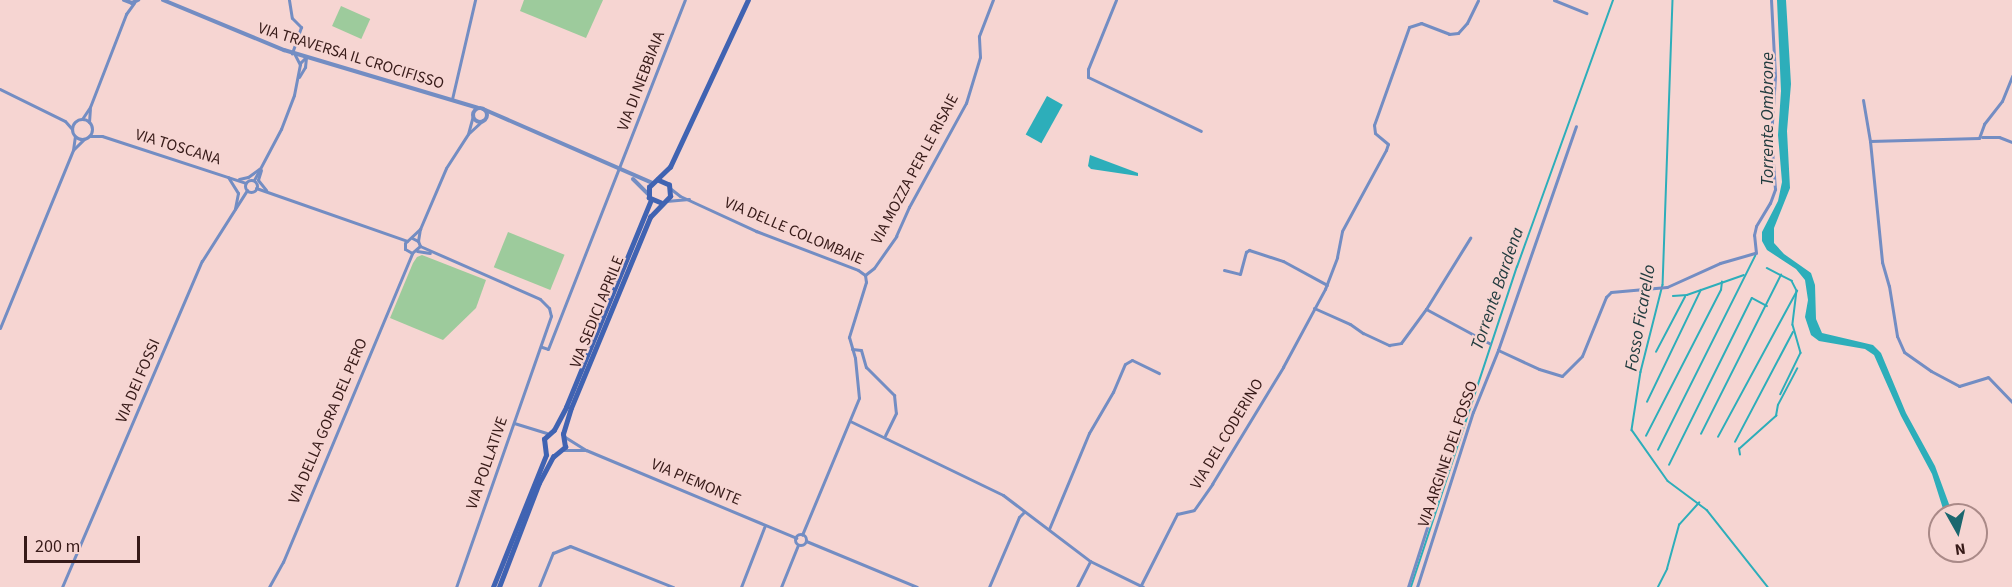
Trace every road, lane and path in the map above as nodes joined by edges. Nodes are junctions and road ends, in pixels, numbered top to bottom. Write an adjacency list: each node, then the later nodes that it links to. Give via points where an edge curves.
1 (124, 0): 12 (street); 14 (street)
2 (163, 0): 15 (street, VIA TRAVERSA IL CROCIFISSO)
3 (289, 0): 15 (street, via 292,18 301,27)
4 (476, 0): 23 (street)
5 (685, 0): 51 (street, VIA DI NEBBIAIA)
6 (748, 0): 50 (main road)
7 (993, 0): 82 (street, VIA MOZZA PER LE RISAIE, via 979,36 980,57 966,103 896,236)
8 (1116, 0): 39 (street, via 1088,77)
9 (1478, 0): 83 (street, VIA DEL CODERINO, via 1471,18 1458,33 1449,34 1421,23 1409,27 1374,125 1375,133 1388,144 1342,231)
10 (1554, 0): 13 (street)
11 (1771, 0): 90 (street, via 1776,76 1771,137 1775,189 1756,226 1756,253 1695,273 1667,287 1620,291 1606,297 1582,356 1562,376)
12 (136, 1): 14 (street)
13 (1587, 13)
14 (126, 14): 26 (street)
15 (293, 53): 16 (street, VIA TRAVERSA IL CROCIFISSO); 18 (street)
16 (306, 57): 17 (street, VIA TRAVERSA IL CROCIFISSO); 18 (street); 19 (street)
17 (314, 60): 19 (street); 23 (street, VIA TRAVERSA IL CROCIFISSO)
18 (300, 66): 21 (street)
19 (305, 67): 21 (street)
20 (2012, 76): 44 (street, via 2002,101 1984,124)
21 (298, 79): 49 (street, via 281,129)
22 (0, 89): 33 (street)
23 (452, 99): 25 (street, VIA TRAVERSA IL CROCIFISSO)
24 (1863, 100): 46 (street)
25 (466, 105): 27 (street, VIA TRAVERSA IL CROCIFISSO); 29 (street, VIA TRAVERSA IL CROCIFISSO)
26 (90, 107): 31 (street); 35 (street)
27 (478, 108): 28 (street); 29 (street)
28 (483, 109): 30 (street); 32 (street)
29 (473, 114): 32 (street, via 477,120); 40 (street)
30 (500, 117): 32 (street); 51 (street)
31 (82, 119): 34 (street); 35 (street)
32 (484, 120): 40 (street)
33 (65, 121): 34 (street); 38 (street)
34 (76, 122): 38 (street)
35 (89, 122): 37 (street)
36 (1576, 126): 90 (street, VIA ARGINE DEL FOSSO)
37 (92, 128): 42 (street); 43 (street, VIA TOSCANA)
38 (72, 129): 41 (street)
39 (1201, 131)
40 (468, 134): 68 (street, via 446,168)
41 (75, 136): 45 (street); 48 (street)
42 (88, 136): 43 (street, VIA TOSCANA); 45 (street)
43 (102, 136): 52 (street, VIA TOSCANA)
44 (1982, 137): 46 (street); 47 (street)
45 (84, 139): 48 (street)
46 (1870, 141): 92 (street, via 1881,262 1904,352 1959,386 1989,377)
47 (2012, 142)
48 (73, 150): 86 (street)
49 (262, 165): 54 (street, via 248,177); 55 (street); 62 (street, via 258,180)
50 (670, 167): 56 (main road); 59 (main road)
51 (619, 170): 53 (street); 88 (street, VIA POLLATIVE, via 548,349)
52 (225, 174): 54 (street, VIA TOSCANA); 67 (street, via 238,193)
53 (630, 176): 58 (street); 63 (street)
54 (237, 179): 57 (street, VIA TOSCANA)
55 (254, 180): 57 (street); 60 (street)
56 (658, 180): 58 (main road); 59 (main road)
57 (246, 183): 61 (street)
58 (651, 183): 63 (main road)
59 (670, 187): 64 (street, VIA DELLE COLOMBAIE); 66 (main road, VIA SEDICI APRILE, via 670,196)
60 (256, 188): 61 (street); 62 (street)
61 (248, 190): 67 (street, VIA DEI FOSSI)
62 (268, 192): 69 (street)
63 (648, 194): 65 (main road)
64 (691, 199): 66 (street); 82 (street, VIA DELLE COLOMBAIE, via 756,231)
65 (651, 200): 66 (main road); 95 (main road, VIA SEDICI APRILE)
66 (663, 202): 98 (main road, VIA SEDICI APRILE, via 650,217 628,269 571,408)
67 (235, 211): 114 (street, VIA DEI FOSSI, via 202,261)
68 (420, 229): 70 (street); 73 (street)
69 (394, 238): 72 (street); 74 (street)
70 (412, 238): 72 (street); 73 (street)
71 (1470, 238): 85 (street)
72 (406, 241): 74 (street)
73 (418, 241): 75 (street)
74 (405, 246): 76 (street)
75 (420, 246): 77 (street); 79 (street)
76 (407, 251): 78 (street); 80 (street, VIA DELLA GORA DEL PERO)
77 (417, 251): 78 (street); 79 (street)
78 (412, 253): 80 (street, VIA DELLA GORA DEL PERO)
79 (431, 253): 88 (street, VIA POLLATIVE, via 532,295 549,308 549,326)
80 (405, 263): 115 (street, VIA DELLA GORA DEL PERO)
81 (1224, 270): 83 (street, via 1240,274 1249,250 1292,265)
82 (865, 275): 89 (street, VIA DELLE COLOMBAIE, via 849,332)
83 (1327, 285): 84 (street, VIA DEL CODERINO)
84 (1314, 308): 85 (street, via 1393,346 1401,343); 113 (street, VIA DEL CODERINO, via 1212,484 1194,510 1177,514)
85 (1426, 309): 87 (street)
86 (0, 328)
87 (1489, 342)
88 (542, 347): 94 (street, VIA POLLATIVE)
89 (852, 349): 93 (street, VIA DELLE COLOMBAIE, via 859,398); 99 (street, via 861,350 866,367 894,395 896,413)
90 (1498, 350): 127 (street, VIA ARGINE DEL FOSSO, via 1473,412)
91 (1159, 372): 107 (street, via 1132,360 1125,364 1089,432)
92 (2012, 402)
93 (850, 421): 99 (street); 108 (street, VIA DELLE COLOMBAIE)
94 (514, 423): 96 (street); 116 (street, VIA POLLATIVE)
95 (554, 430): 97 (main road); 98 (main road)
96 (535, 431): 97 (street); 100 (street)
97 (547, 433): 100 (main road)
98 (564, 436): 102 (street, VIA PIEMONTE); 103 (main road, VIA SEDICI APRILE)
99 (885, 436): 104 (street, via 1003,495)
100 (544, 439): 101 (main road)
101 (546, 450): 103 (main road); 117 (main road)
102 (586, 450): 103 (street, VIA PIEMONTE); 106 (street, VIA PIEMONTE)
103 (561, 451): 118 (main road, VIA SEDICI APRILE, via 553,456 539,483)
104 (1024, 512): 107 (street); 124 (street)
105 (1430, 518): 126 (street)
106 (765, 525): 109 (street, VIA PIEMONTE); 121 (street)
107 (1049, 529): 112 (street)
108 (802, 535): 109 (street); 110 (street)
109 (796, 537): 111 (street)
110 (806, 541): 111 (street); 123 (street)
111 (798, 546): 122 (street)
112 (1090, 561): 113 (street); 125 (street)
113 (1142, 586)
114 (62, 587)
115 (269, 587)
116 (456, 587)
117 (493, 587)
118 (499, 587)
119 (538, 587): 120 (street, via 550,558 564,547 577,548)
120 (673, 587)
121 (741, 587)
122 (781, 587)
123 (917, 587)
124 (989, 587)
125 (1077, 587)
126 (1408, 587)
127 (1416, 587)

